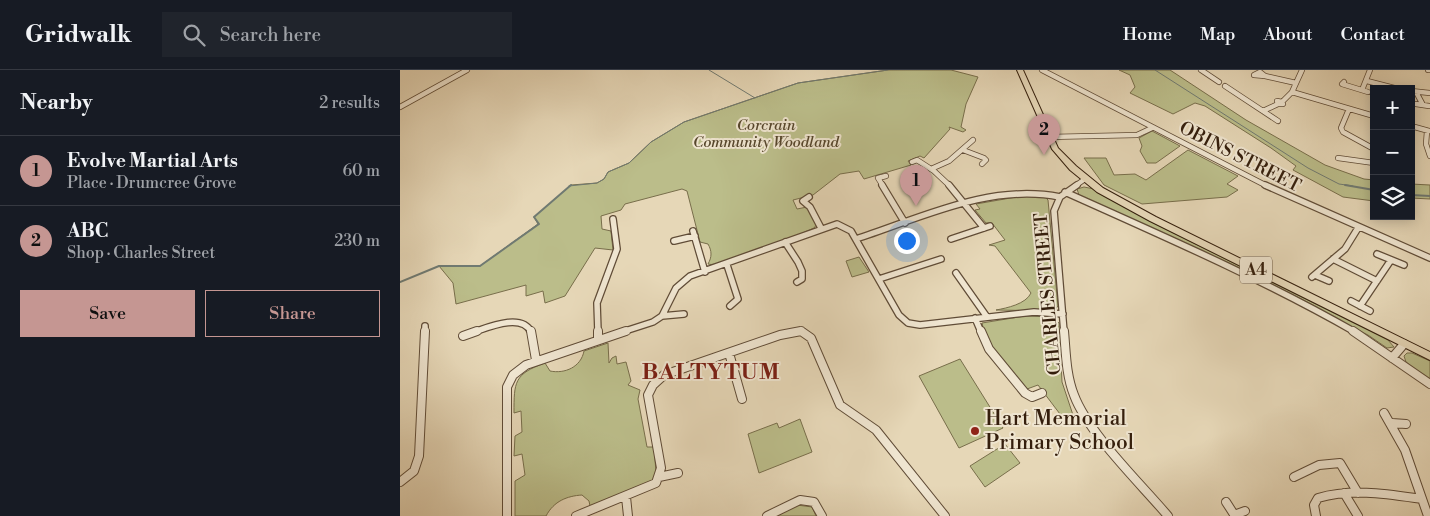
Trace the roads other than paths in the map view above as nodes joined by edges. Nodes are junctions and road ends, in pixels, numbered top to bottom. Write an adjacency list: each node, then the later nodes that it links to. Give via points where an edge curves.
1 (467, 70): 21 (street)
2 (1020, 70): 29 (main road, A4)
3 (1042, 70): 27 (street, OBINS STREET)
4 (1201, 70): 23 (street)
5 (1302, 70): 10 (street)
6 (1369, 70): 8 (street)
7 (1265, 76): 10 (street)
8 (1367, 81): 11 (street); 12 (street)
9 (1344, 82): 12 (street, via 1342,84)
10 (1296, 83): 13 (street)
11 (1382, 85)
12 (1362, 90): 14 (street)
13 (1292, 92): 22 (street); 23 (street, via 1280,103)
14 (1368, 92)
15 (1415, 92): 16 (street)
16 (1430, 93)
17 (1415, 94): 19 (street)
18 (1416, 104): 19 (street)
19 (1422, 105): 20 (street)
20 (1428, 106)
21 (400, 107)
22 (1349, 109): 24 (street); 31 (street, via 1341,128 1343,132)
23 (1263, 111): 25 (street)
24 (1370, 115)
25 (1278, 119)
26 (1415, 127): 28 (street)
27 (1152, 128): 29 (street, via 1137,135); 47 (street, OBINS STREET, via 1288,198)
28 (1428, 131): 33 (street, via 1426,144)
29 (1049, 137): 40 (main road, A4, via 1066,162)
30 (973, 140): 32 (street)
31 (1370, 146)
32 (963, 150): 37 (street, via 984,158 986,160); 38 (street, via 949,162)
33 (1430, 156)
34 (1338, 158): 36 (street)
35 (912, 162): 38 (street, via 922,162)
36 (1370, 162)
37 (982, 164)
38 (930, 169): 43 (street)
39 (886, 176): 45 (street, via 878,178)
40 (1085, 178): 41 (street, CHARLES STREET); 77 (main road, A4, via 1153,219)
41 (1063, 195): 43 (street, via 1019,193); 70 (street, CHARLES STREET, via 1054,207); 80 (street, via 1117,214 1289,296 1356,333)
42 (809, 197): 46 (street, via 803,201)
43 (966, 204): 45 (street); 49 (street, via 987,227)
44 (613, 219): 76 (street, via 616,249 597,303)
45 (905, 223): 48 (street)
46 (821, 228): 48 (street, via 837,224 846,226); 51 (street)
47 (1358, 228): 54 (street, via 1345,249); 56 (street, OBINS STREET)
48 (856, 239): 61 (street)
49 (951, 239)
50 (674, 241): 59 (street, via 694,233)
51 (785, 242): 57 (street); 64 (street, via 802,272 802,279)
52 (1377, 254): 55 (street)
53 (941, 259): 61 (street)
54 (1333, 259): 62 (street, via 1314,276); 63 (street)
55 (1391, 260): 58 (street); 63 (street)
56 (1430, 260)
57 (727, 265): 59 (street); 66 (street, via 738,299)
58 (1404, 265)
59 (705, 272): 71 (street, via 690,276 676,288)
60 (956, 272): 72 (street)
61 (879, 279): 73 (street, via 899,315 908,323 920,325)
62 (1329, 281)
63 (1377, 281): 67 (street)
64 (796, 282)
65 (1351, 301): 67 (street)
66 (730, 306)
67 (1360, 306): 68 (street)
68 (1370, 312)
69 (684, 314): 71 (street)
70 (1063, 314): 72 (street, via 1034,312); 105 (street, CHARLES STREET, via 1067,370 1081,410 1103,443)
71 (662, 316): 76 (street, via 648,325)
72 (987, 317): 73 (street)
73 (975, 318): 83 (street, via 990,349 1025,393 1032,397)
74 (425, 326): 91 (street, via 418,466)
75 (462, 336): 81 (street, via 508,323 524,324 530,329)
76 (598, 340): 81 (street)
77 (1404, 344): 79 (main road, A4); 80 (street)
78 (729, 353): 84 (street); 89 (street, via 664,375 652,385 648,395 661,468); 104 (street, via 795,331 806,334 811,338 840,404 876,430)
79 (1430, 356)
80 (1392, 358): 82 (street)
81 (536, 360): 99 (street, via 513,375 507,387)
82 (1430, 384)
83 (1042, 393)
84 (742, 399)
85 (1384, 413): 86 (street)
86 (1392, 423): 87 (street); 95 (street, via 1406,450)
87 (1406, 424)
88 (678, 473): 89 (street)
89 (659, 477): 94 (street, via 650,488)
90 (1294, 477): 92 (street, via 1319,466 1340,463)
91 (400, 482)
92 (1358, 492): 93 (street); 95 (street)
93 (1344, 493): 106 (street, via 1318,498 1314,505); 107 (street)
94 (626, 497): 100 (street); 101 (street)
95 (1422, 499): 108 (street)
96 (1226, 502): 98 (street)
97 (1245, 511): 98 (street)
98 (1234, 515)
99 (508, 516)
100 (576, 516)
101 (628, 516)
102 (766, 516): 103 (street, via 800,500 814,502)
103 (822, 516)
104 (945, 516)
105 (1168, 516)
106 (1316, 516)
107 (1358, 516)
108 (1428, 516)

